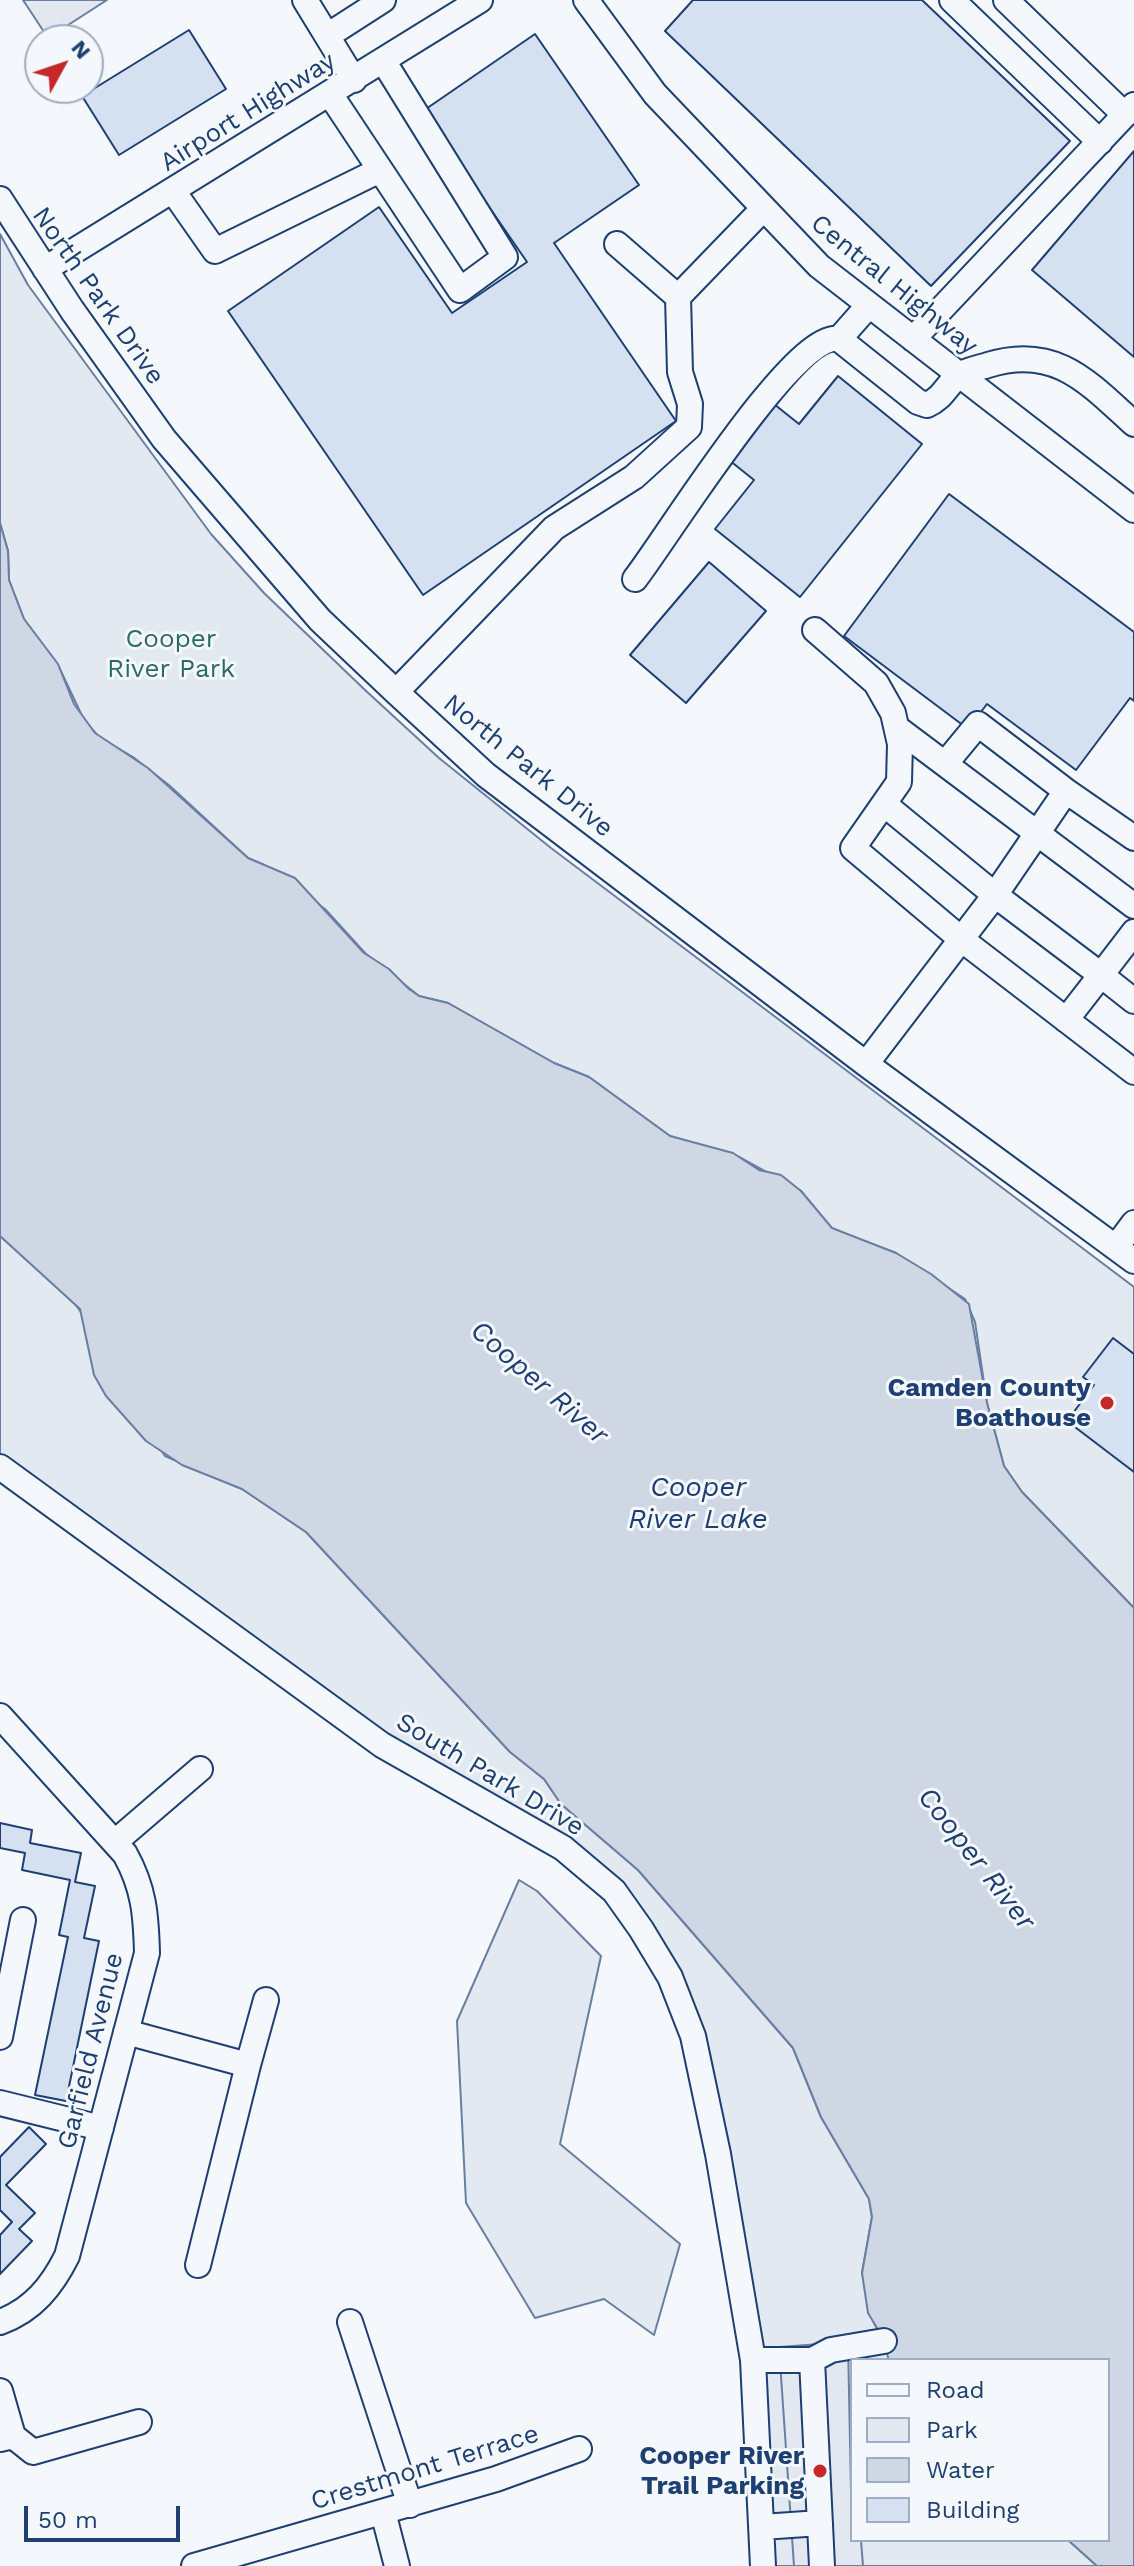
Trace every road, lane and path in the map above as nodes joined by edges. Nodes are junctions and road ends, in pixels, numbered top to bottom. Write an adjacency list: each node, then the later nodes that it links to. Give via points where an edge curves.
1 (305, 0): 7 (street)
2 (383, 0): 7 (street)
3 (480, 0): 8 (street, Airport Highway)
4 (586, 0): 16 (street, Central Highway, via 655,94)
5 (952, 0): 12 (street)
6 (1006, 0): 11 (street)
7 (327, 36): 9 (street)
8 (384, 62): 9 (street, Airport Highway); 13 (street, via 505,257 460,290)
9 (354, 80): 10 (street, Airport Highway)
10 (330, 94): 13 (street); 14 (street, Airport Highway)
11 (1130, 110): 12 (street)
12 (1100, 142): 22 (street)
13 (380, 170): 14 (street, via 215,251)
14 (173, 191): 18 (street, Airport Highway)
15 (0, 199): 18 (street, North Park Drive)
16 (763, 209): 19 (street); 20 (street, Central Highway, via 819,266)
17 (617, 244): 19 (street)
18 (45, 269): 28 (street, North Park Drive, via 164,439 320,620)
19 (678, 297): 28 (street, via 680,372 690,404 689,427 634,477 554,528)
20 (869, 305): 21 (street); 22 (street, Central Highway)
21 (839, 339): 23 (street, via 927,405 941,398); 26 (street, via 816,343 756,409)
22 (913, 339): 23 (street, Central Highway)
23 (959, 375): 24 (street, via 1029,356 1046,360 1090,384); 25 (street, Central Highway)
24 (1134, 424)
25 (1134, 510)
26 (635, 579)
27 (815, 630): 29 (street, via 876,683)
28 (396, 692): 42 (street, North Park Drive, via 486,775)
29 (897, 728): 30 (street); 32 (street, via 899,782)
30 (945, 764): 31 (street, via 978,724); 33 (street)
31 (1066, 791): 33 (street); 34 (street)
32 (884, 804): 35 (street); 38 (street, via 853,848)
33 (1037, 833): 35 (street); 36 (street)
34 (1134, 838)
35 (995, 895): 38 (street); 39 (street)
36 (1134, 906)
37 (1134, 932): 39 (street)
38 (961, 939): 41 (street); 42 (street)
39 (1101, 975): 40 (street); 41 (street)
40 (1133, 999)
41 (1066, 1020): 43 (street)
42 (866, 1064): 45 (street, North Park Drive)
43 (1134, 1072)
44 (1134, 1223): 45 (street)
45 (1125, 1254)
46 (0, 1467): 61 (street, South Park Drive, via 382,1745 563,1848 614,1891 670,1977 693,2036)
47 (0, 1716): 49 (street, Garfield Avenue)
48 (200, 1769): 49 (street)
49 (115, 1842): 52 (street, Garfield Avenue, via 138,1877 146,1903 147,1953)
50 (23, 1920): 53 (street)
51 (266, 2000): 54 (street)
52 (126, 2032): 54 (street); 56 (street, Garfield Avenue)
53 (0, 2037)
54 (248, 2065): 57 (street)
55 (0, 2103): 56 (street)
56 (101, 2128): 58 (street, Garfield Avenue, via 58,2274 31,2306)
57 (198, 2265)
58 (0, 2322)
59 (350, 2322): 67 (street)
60 (884, 2341): 62 (street, via 831,2350)
61 (753, 2360): 62 (street); 70 (street, South Park Drive)
62 (812, 2360): 69 (street)
63 (0, 2391): 65 (street)
64 (139, 2422): 65 (street, via 33,2452)
65 (7, 2437)
66 (579, 2449): 67 (street, Crestmont Terrace)
67 (410, 2505): 68 (street, Crestmont Terrace)
68 (383, 2512): 71 (street, Crestmont Terrace); 72 (street)
69 (820, 2523): 70 (street); 74 (street)
70 (762, 2527): 73 (street, South Park Drive)
71 (194, 2566)
72 (397, 2566)
73 (763, 2566)
74 (822, 2566)

